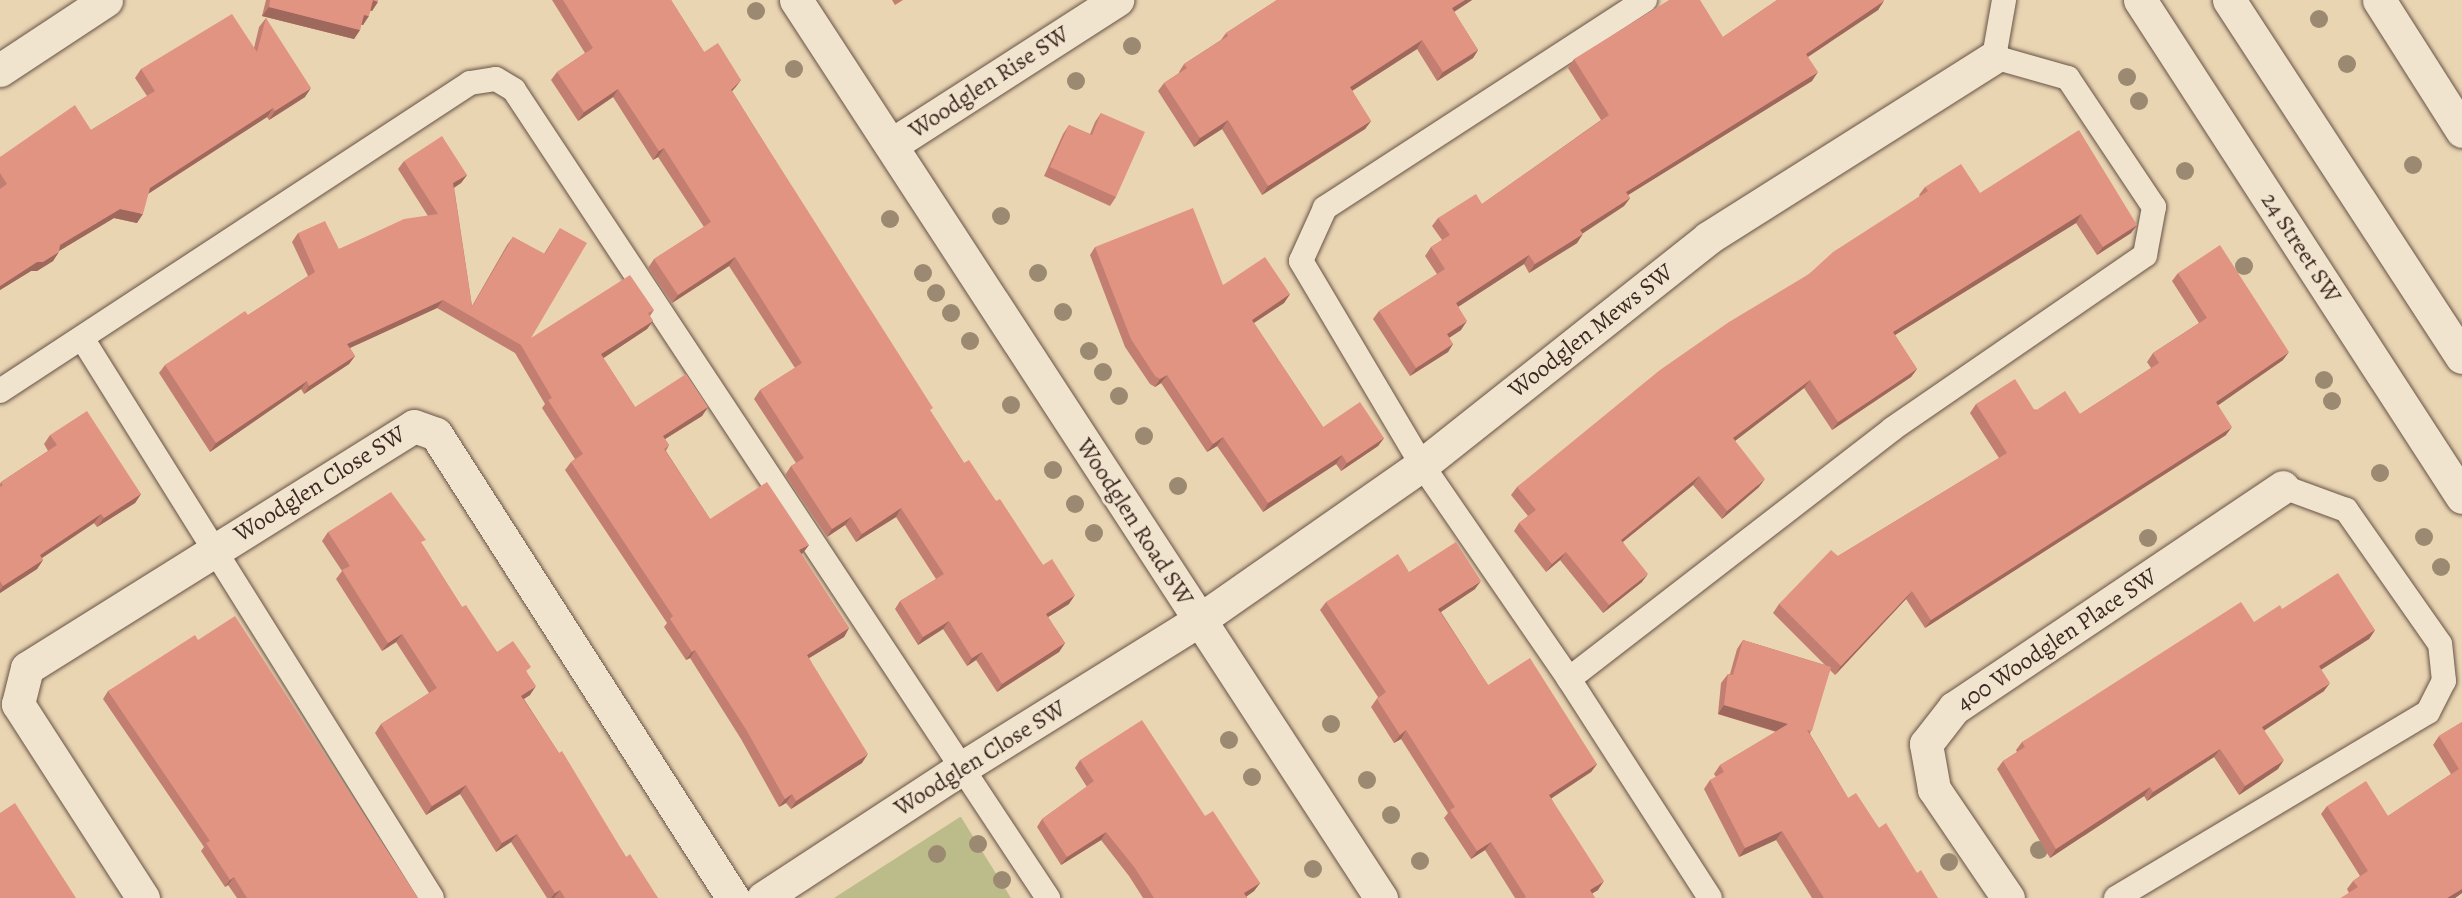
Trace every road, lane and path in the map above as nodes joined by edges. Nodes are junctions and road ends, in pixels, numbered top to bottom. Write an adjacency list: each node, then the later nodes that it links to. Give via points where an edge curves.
1 (106, 0): 10 (street)
2 (796, 0): 12 (street, Woodglen Road SW)
3 (1117, 0): 12 (street, Woodglen Rise SW)
4 (1645, 0): 16 (lane, via 1325,208 1301,261)
5 (2004, 0): 9 (lane)
6 (2140, 0): 18 (street, 24 Street SW)
7 (2229, 0): 14 (street)
8 (2379, 0): 11 (street)
9 (1994, 57): 16 (street, Woodglen Mews SW, via 1708,238); 21 (lane, via 2068,78 2154,207 2145,255 1892,429)
10 (0, 70)
11 (2462, 131)
12 (891, 145): 20 (street, Woodglen Road SW)
13 (82, 338): 15 (lane); 19 (lane); 22 (lane, via 470,83 496,79 514,90)
14 (2462, 357)
15 (0, 391)
16 (1422, 465): 20 (street, Woodglen Mews SW); 21 (lane)
17 (2283, 487): 30 (street, 400 Woodglen Place SW, via 1954,708 1926,744 1934,789); 31 (lane, via 2346,510 2440,644 2444,681 2428,712)
18 (2462, 497)
19 (214, 551): 23 (street, Woodglen Close SW, via 27,668 18,704); 24 (lane); 25 (street, Woodglen Close SW, via 414,426 436,434)
20 (1198, 621): 22 (street, Woodglen Close SW); 28 (street, Woodglen Road SW)
21 (1569, 679): 29 (lane)
22 (963, 767): 26 (street, Woodglen Close SW); 27 (lane)
23 (143, 898)
24 (432, 898)
25 (733, 898)
26 (763, 898)
27 (1048, 898)
28 (1381, 898)
29 (1710, 898)
30 (2008, 898)
31 (2116, 898)

